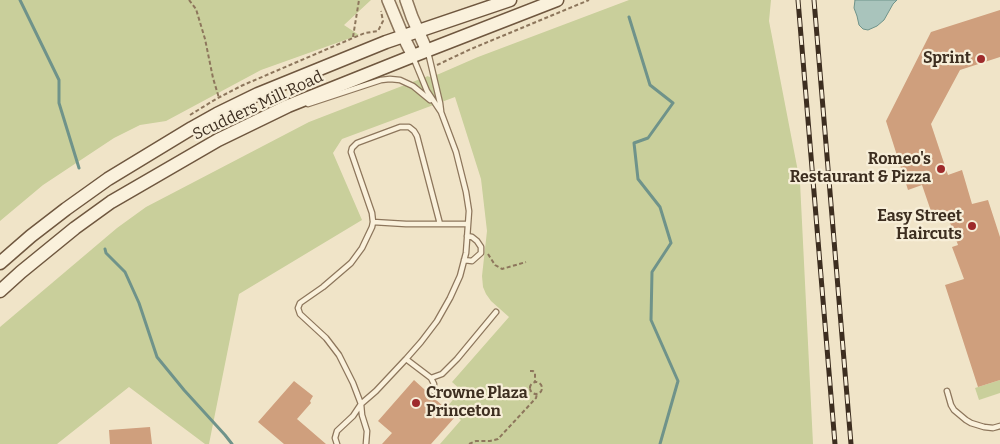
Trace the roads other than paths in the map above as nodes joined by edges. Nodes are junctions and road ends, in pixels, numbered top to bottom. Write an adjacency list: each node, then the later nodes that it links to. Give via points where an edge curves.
1 (406, 0): 5 (street)
2 (510, 0): 5 (main road, Scudders Mill Road)
3 (557, 0): 7 (main road, Scudders Mill Road)
4 (384, 2): 6 (street)
5 (418, 31): 6 (main road, Scudders Mill Road); 7 (street)
6 (403, 36): 8 (street); 16 (main road, Scudders Mill Road, via 258,94 192,128 108,179)
7 (427, 51): 8 (main road, Scudders Mill Road); 10 (lane)
8 (413, 56): 9 (main road, Scudders Mill Road); 10 (lane, via 427,91)
9 (288, 106): 10 (lane, via 301,107 390,79 414,86); 17 (main road, Scudders Mill Road, via 218,140 111,202)
10 (441, 112): 13 (lane, via 466,192)
11 (373, 222): 12 (lane); 12 (lane, via 350,152 357,143 400,127 409,127 417,136); 23 (lane, via 362,248 351,263 300,303 298,308 300,314 340,355)
12 (440, 224): 13 (lane)
13 (468, 224): 14 (lane)
14 (467, 236): 15 (lane); 15 (lane, via 477,241 481,253 472,261)
15 (464, 260): 19 (lane, via 460,276 437,321)
16 (0, 262)
17 (0, 291)
18 (496, 312): 20 (lane, via 447,369)
19 (406, 359): 20 (lane); 23 (lane)
20 (431, 378): 21 (lane)
21 (433, 391)
22 (947, 391): 24 (lane, via 954,410 971,423 993,428)
23 (361, 404): 25 (lane, via 337,431); 26 (lane, via 367,431)
24 (1000, 426)
25 (337, 444)
26 (366, 444)

